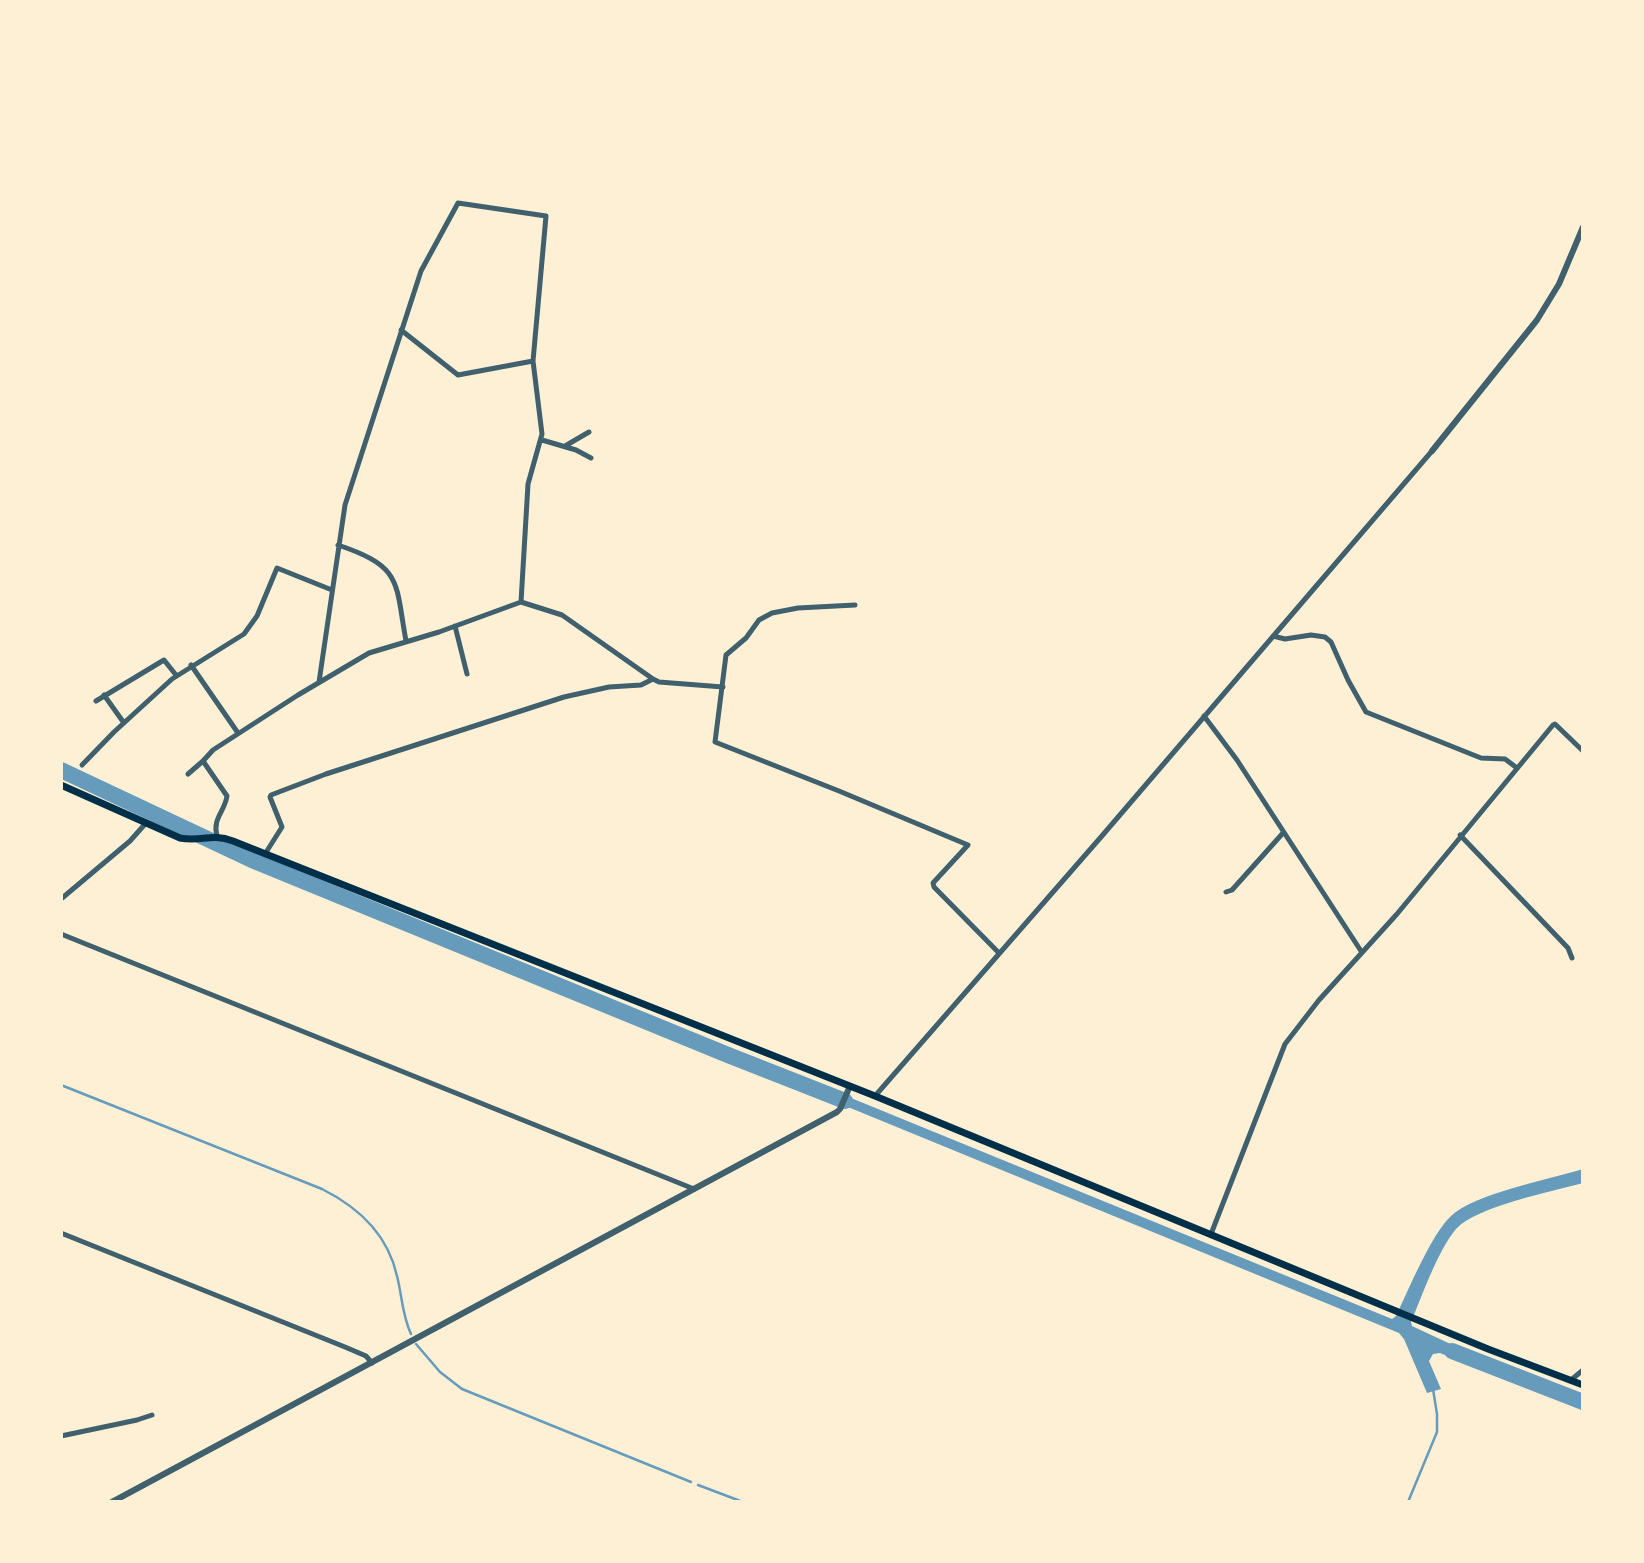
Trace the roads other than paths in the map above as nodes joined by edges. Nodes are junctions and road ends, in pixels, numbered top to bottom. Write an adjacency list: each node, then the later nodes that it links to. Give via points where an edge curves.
1 (1583, 228): 7 (street, via 1559,284 1537,320)
2 (401, 330): 3 (street, via 458,375); 3 (street, via 428,256 458,203 546,216); 9 (street, via 350,486)
3 (533, 361): 5 (street)
4 (589, 432): 6 (street)
5 (542, 440): 6 (street); 11 (street, via 528,484)
6 (565, 446): 8 (street)
7 (1432, 451): 14 (street)
8 (591, 458)
9 (338, 545): 10 (street); 15 (street, via 388,570 401,606)
10 (331, 590): 16 (street, via 277,568 257,616 244,634); 20 (street)
11 (521, 602): 13 (street); 19 (street, via 562,615)
12 (855, 605): 21 (street, via 798,608 759,620 726,655)
13 (455, 626): 15 (street); 17 (street)
14 (1273, 636): 24 (street); 30 (street, via 1325,637 1366,712)
15 (405, 641): 20 (street, via 369,653)
16 (191, 665): 18 (street); 26 (street)
17 (467, 674)
18 (176, 676): 22 (street, via 164,660); 25 (street)
19 (653, 679): 21 (street); 37 (street, via 555,699 271,795 282,827)
20 (319, 682): 26 (street)
21 (723, 687): 42 (street, via 715,743 968,845 934,887)
22 (104, 695): 23 (street); 25 (street)
23 (96, 701)
24 (1205, 716): 34 (street); 42 (street)
25 (124, 723): 29 (street)
26 (238, 733): 28 (street)
27 (1583, 751): 30 (street, via 1555,724)
28 (203, 761): 31 (street); 36 (street, via 227,796 215,822)
29 (82, 765)
30 (1517, 768): 35 (street)
31 (188, 774)
32 (61, 785): 33 (main road)
33 (146, 823): 36 (main road, via 180,838); 39 (street)
34 (1283, 833): 38 (street); 41 (street)
35 (1460, 835): 41 (street); 43 (street, via 1569,948)
36 (216, 836): 37 (main road)
37 (265, 854): 44 (main road)
38 (1226, 892)
39 (61, 899)
40 (61, 934): 46 (street)
41 (1361, 951): 48 (street, via 1285,1044)
42 (999, 953): 45 (street)
43 (1572, 958)
44 (849, 1089): 45 (main road); 46 (street, via 840,1109)
45 (875, 1096): 48 (main road)
46 (694, 1189): 49 (street)
47 (61, 1233): 49 (street, via 345,1347)
48 (1210, 1234): 51 (main road)
49 (372, 1363): 55 (street)
50 (1583, 1370): 51 (street)
51 (1571, 1380): 52 (main road)
52 (1583, 1385)
53 (152, 1415): 54 (street)
54 (61, 1436)
55 (112, 1502)

